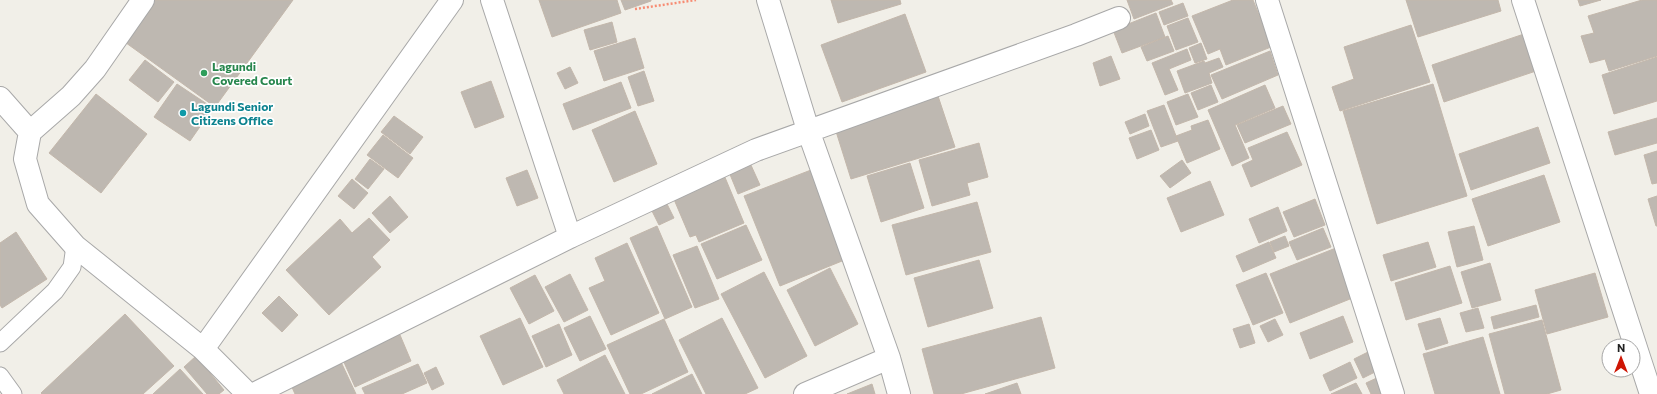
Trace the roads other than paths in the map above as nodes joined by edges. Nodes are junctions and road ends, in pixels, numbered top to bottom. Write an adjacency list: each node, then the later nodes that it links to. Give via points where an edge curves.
1 (143, 0): 10 (street, via 96,69 71,96)
2 (452, 0): 14 (street)
3 (492, 0): 11 (street)
4 (768, 0): 9 (street)
5 (1267, 0): 22 (street)
6 (1523, 0): 23 (street)
7 (1118, 18): 9 (street)
8 (0, 98): 10 (street)
9 (808, 130): 11 (street, via 756,150); 15 (street)
10 (30, 132): 12 (street, via 25,159 38,204)
11 (570, 237): 19 (street)
12 (75, 246): 13 (lane, via 72,267 55,291); 14 (street)
13 (0, 343)
14 (203, 349): 18 (street)
15 (889, 358): 20 (street); 21 (street)
16 (0, 376): 17 (lane)
17 (14, 394)
18 (248, 394)
19 (254, 394)
20 (804, 394)
21 (899, 394)
22 (1393, 394)
23 (1651, 394)

